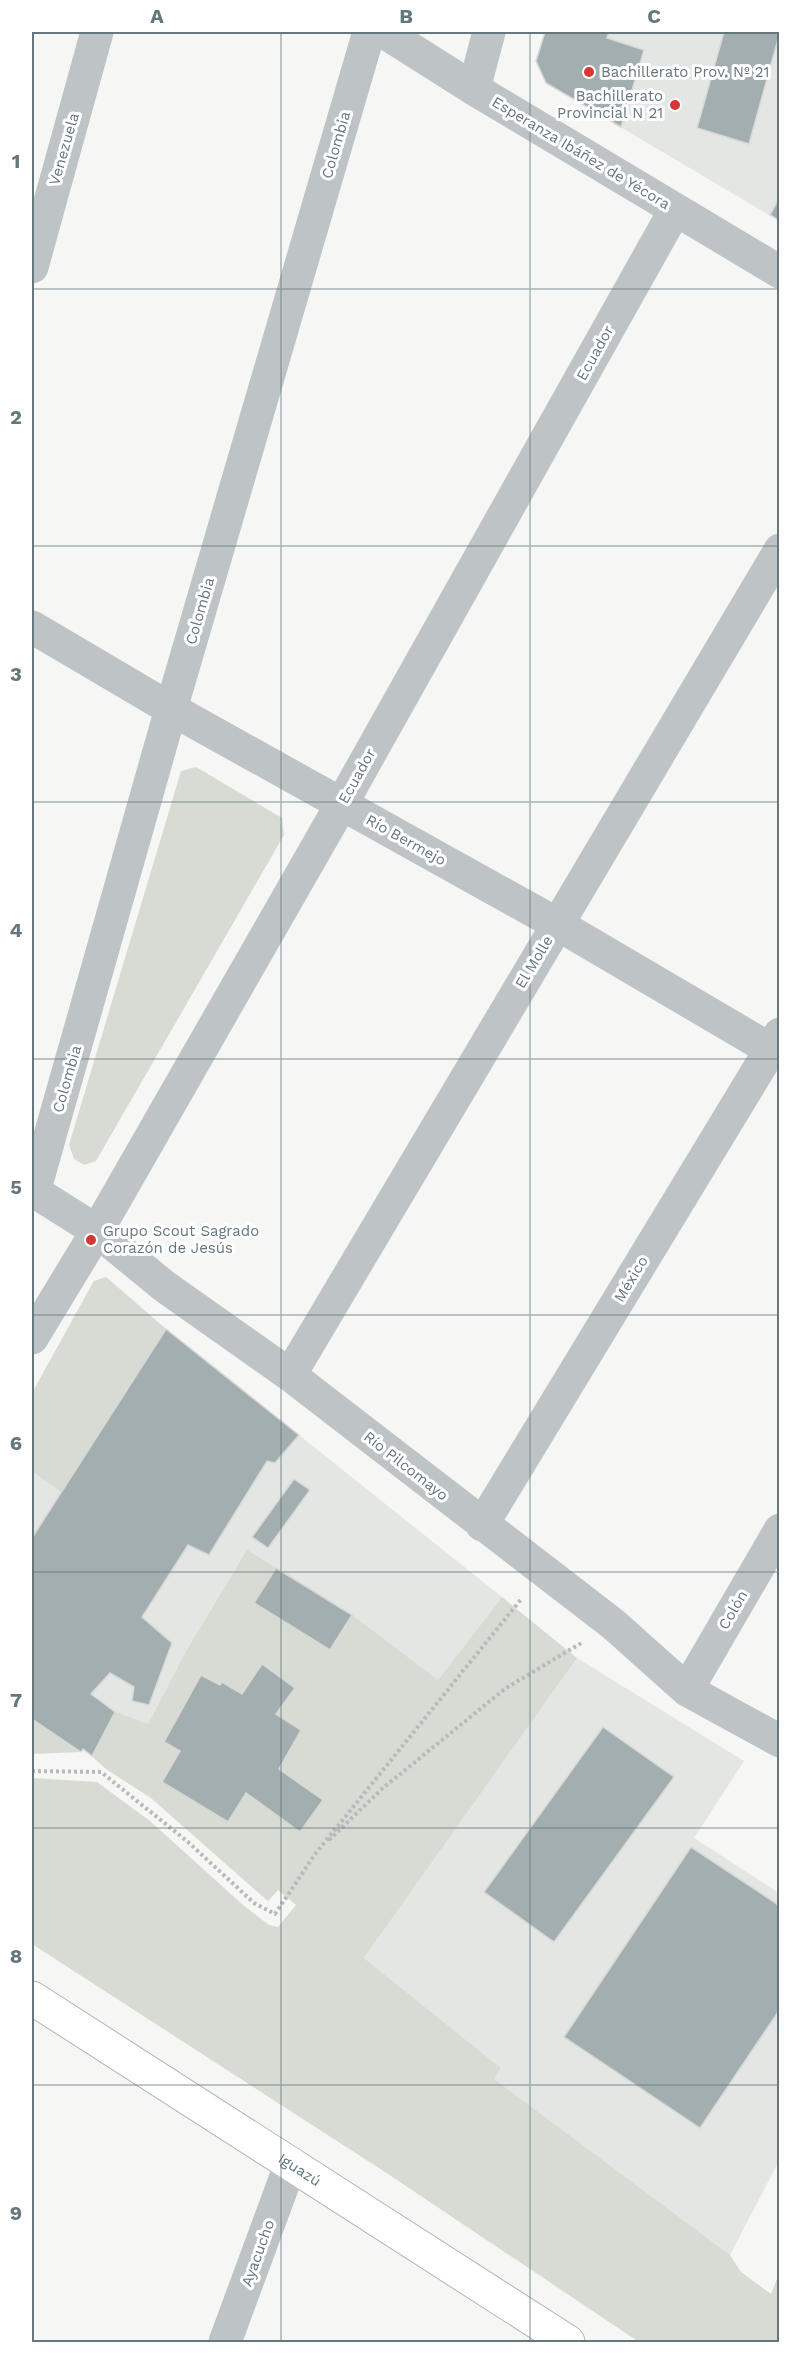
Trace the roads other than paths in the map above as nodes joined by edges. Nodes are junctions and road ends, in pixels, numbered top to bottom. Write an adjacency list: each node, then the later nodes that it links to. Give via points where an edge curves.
1 (97, 32): 7 (street, Venezuela)
2 (369, 32): 11 (street, Colombia)
3 (384, 32): 5 (street, Esperanza Ibáñez de Yécora)
4 (489, 32): 5 (street)
5 (474, 89): 6 (street, Esperanza Ibáñez de Yécora)
6 (675, 210): 8 (street, Esperanza Ibáñez de Yécora); 12 (street, Ecuador)
7 (32, 267)
8 (780, 272)
9 (780, 550): 13 (street, El Molle)
10 (32, 627): 11 (street, Río Bermejo)
11 (171, 709): 12 (street, Río Bermejo); 15 (street, Colombia)
12 (341, 804): 13 (street, Río Bermejo); 16 (street, Ecuador)
13 (557, 924): 14 (street, Río Bermejo); 18 (street, El Molle)
14 (777, 1046): 19 (street, México)
15 (33, 1191): 16 (street, Río Pilcomayo)
16 (97, 1231): 17 (street, Ecuador); 18 (street, Río Pilcomayo, via 164,1286)
17 (32, 1338)
18 (290, 1375): 19 (street, Río Pilcomayo)
19 (482, 1525): 21 (street, Río Pilcomayo, via 613,1624)
20 (780, 1530): 21 (street, Colón)
21 (687, 1690): 22 (street, Río Pilcomayo)
22 (780, 1741)
23 (32, 1998): 24 (main road, Iguazú)
24 (291, 2163): 25 (street, Ayacucho); 26 (main road, Iguazú)
25 (225, 2343)
26 (568, 2343)

